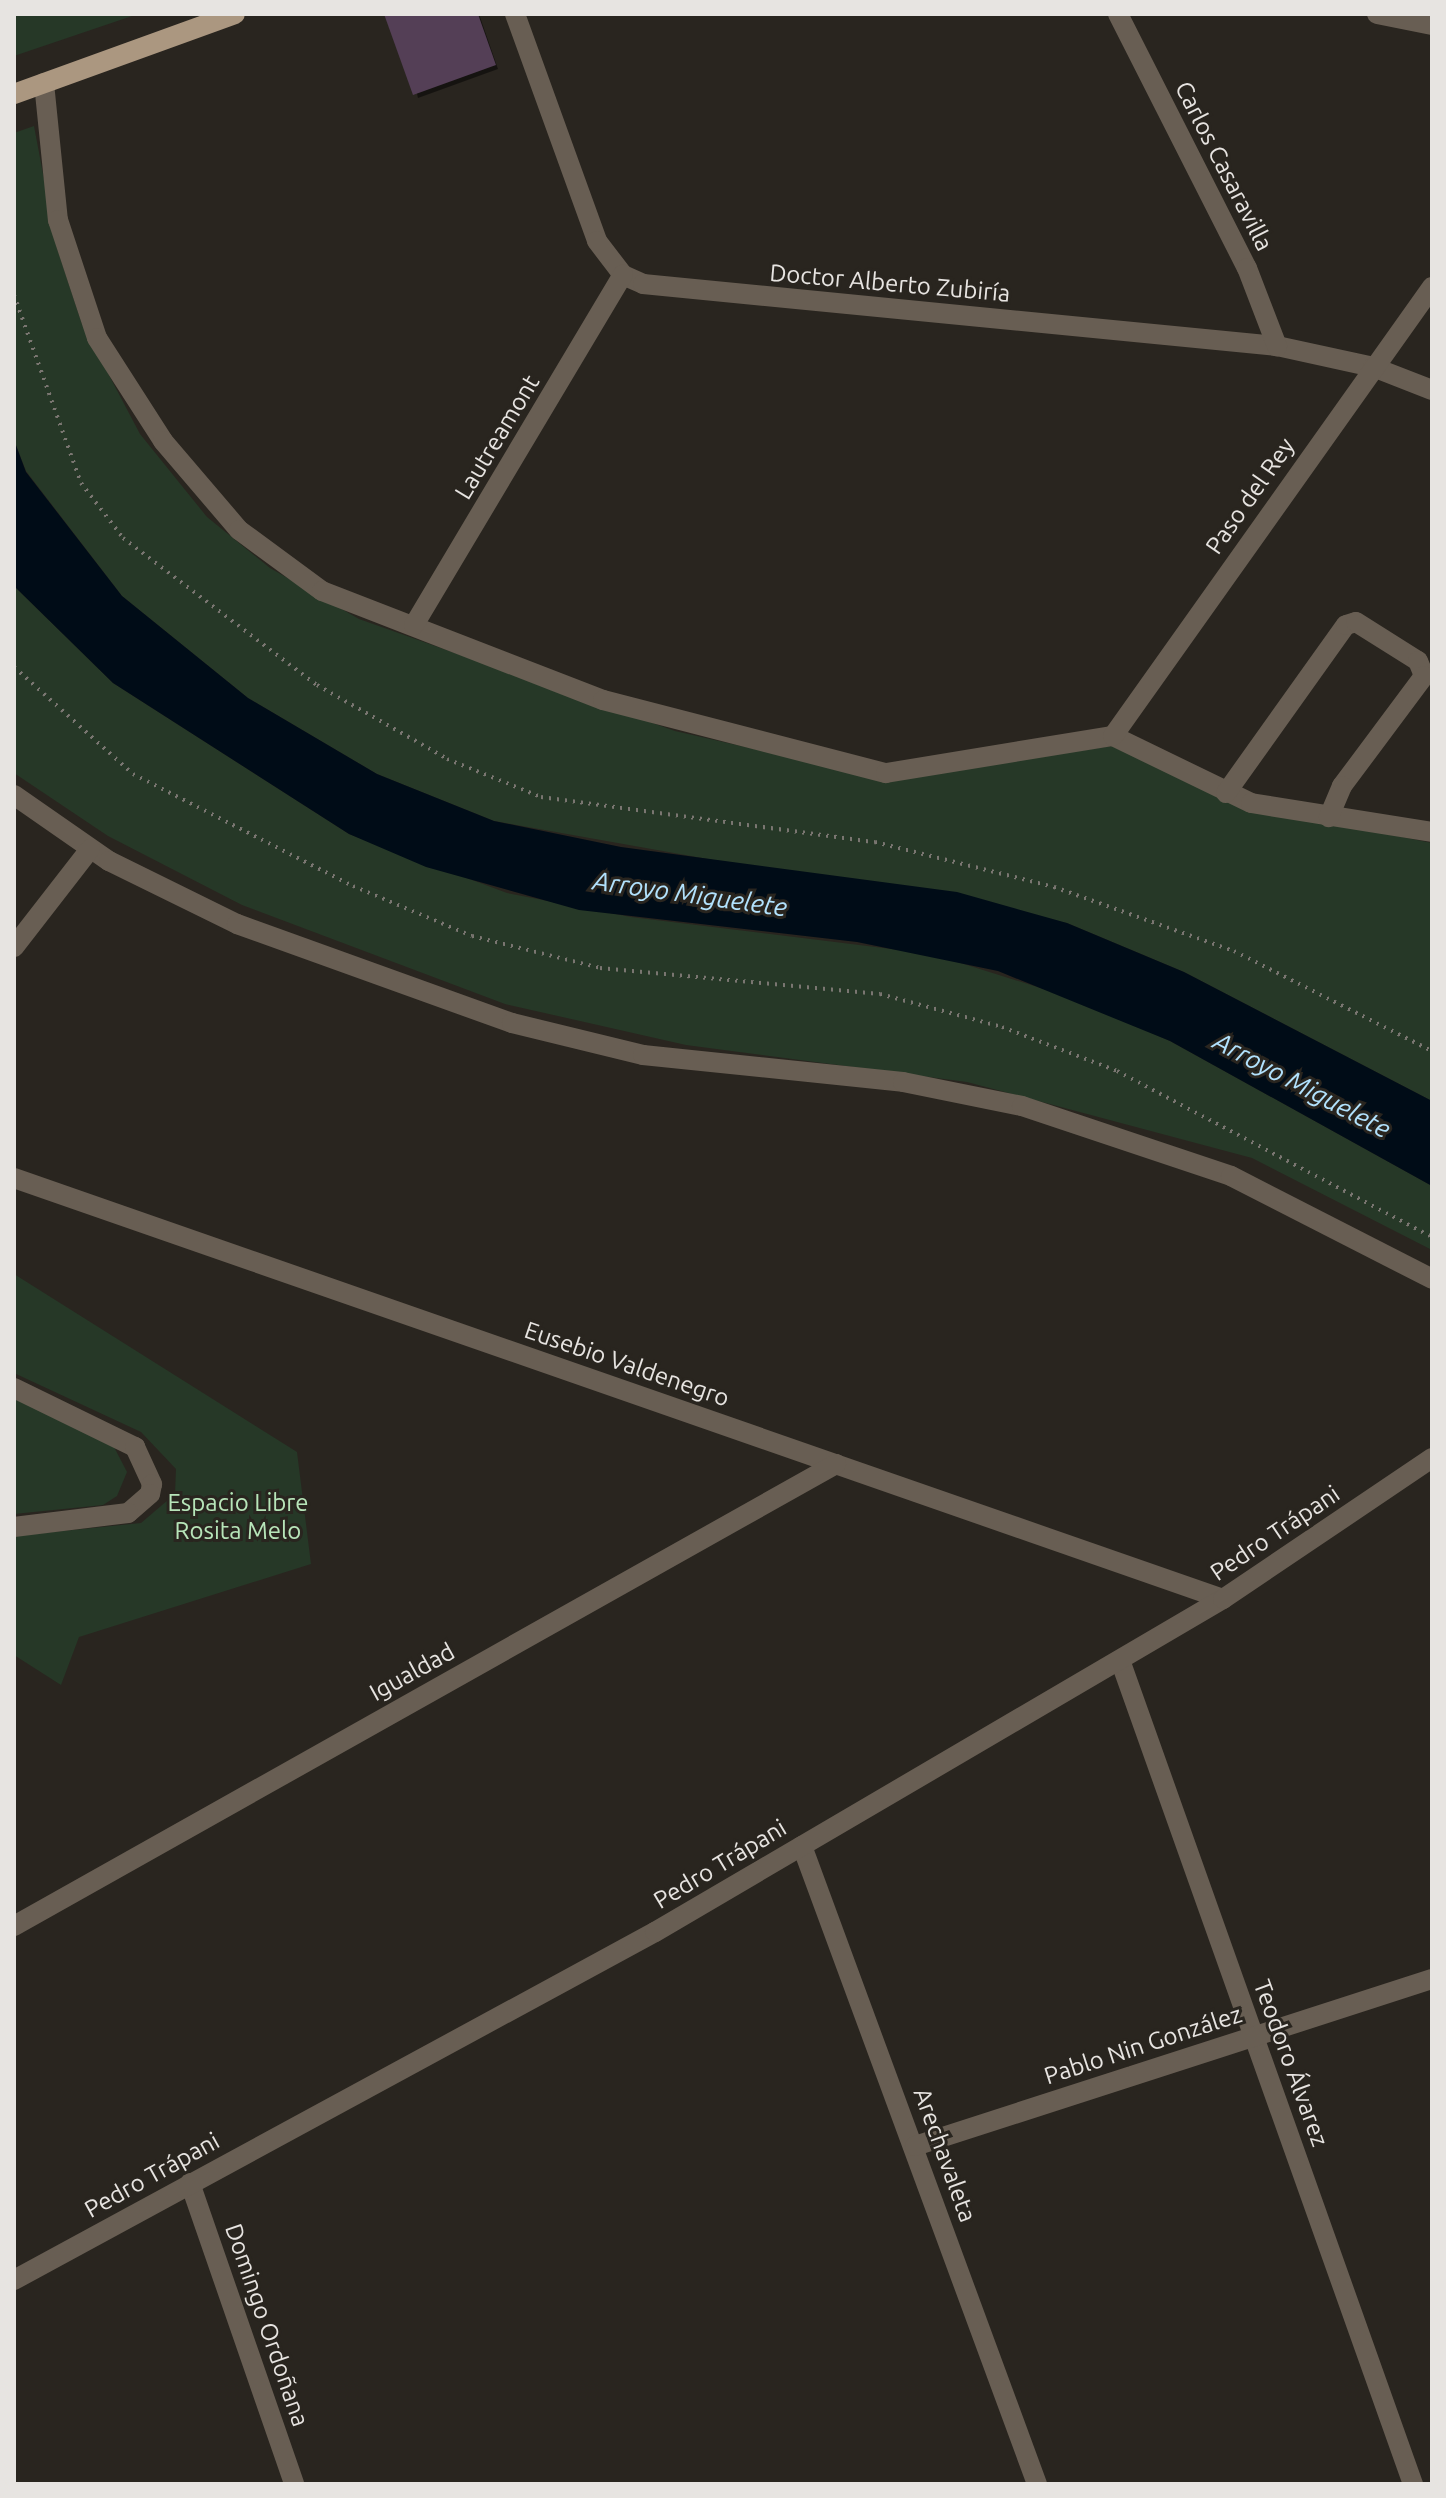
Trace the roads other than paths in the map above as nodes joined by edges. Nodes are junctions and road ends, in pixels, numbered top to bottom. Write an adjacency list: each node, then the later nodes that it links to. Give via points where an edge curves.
1 (235, 14): 6 (main road)
2 (515, 14): 8 (street, via 597,241)
3 (1377, 14): 5 (street)
4 (1122, 15): 10 (street, Carlos Casaravilla, via 1247,268)
5 (1432, 25)
6 (44, 83): 7 (main road); 13 (street, via 65,243 97,338 136,403 255,544 322,591)
7 (14, 94)
8 (623, 275): 10 (street, Doctor Alberto Zubiría, via 665,289); 13 (street, Lautreamont)
9 (1432, 287): 11 (street, Paso del Rey)
10 (1277, 346): 11 (street, Doctor Alberto Zubiría)
11 (1373, 367): 12 (street, Doctor Alberto Zubiría); 14 (street, Paso del Rey)
12 (1432, 390)
13 (414, 625): 14 (street, via 603,700 886,773)
14 (1113, 736): 15 (street)
15 (1226, 793): 17 (street); 17 (street, via 1346,625 1356,622 1418,661 1424,676 1342,786)
16 (14, 795): 19 (street)
17 (1329, 817): 18 (street)
18 (1432, 832)
19 (90, 849): 20 (street); 22 (street, via 295,949 512,1023 643,1055 945,1089 1092,1126 1321,1217)
20 (14, 947)
21 (14, 1178): 24 (street, Eusebio Valdenegro)
22 (1432, 1279)
23 (14, 1388): 26 (street, via 135,1447 152,1484 150,1494 128,1513)
24 (836, 1464): 27 (street, Eusebio Valdenegro); 30 (street, Igualdad)
25 (1431, 1464): 27 (street, Pedro Trápani)
26 (14, 1527)
27 (1223, 1599): 28 (street, Pedro Trápani)
28 (1120, 1660): 29 (street, Pedro Trápani); 32 (street, Teodoro Álvarez)
29 (802, 1846): 33 (street, Arechavaleta); 34 (street, Pedro Trápani)
30 (14, 1926)
31 (1432, 1979): 32 (street, Pablo Nin González)
32 (1254, 2036): 33 (street, Pablo Nin González); 38 (street, Teodoro Álvarez)
33 (915, 2146): 37 (street, Arechavaleta)
34 (190, 2183): 35 (street, Pedro Trápani); 36 (street, Domingo Ordoñana)
35 (14, 2280)
36 (294, 2484)
37 (1037, 2484)
38 (1413, 2484)

